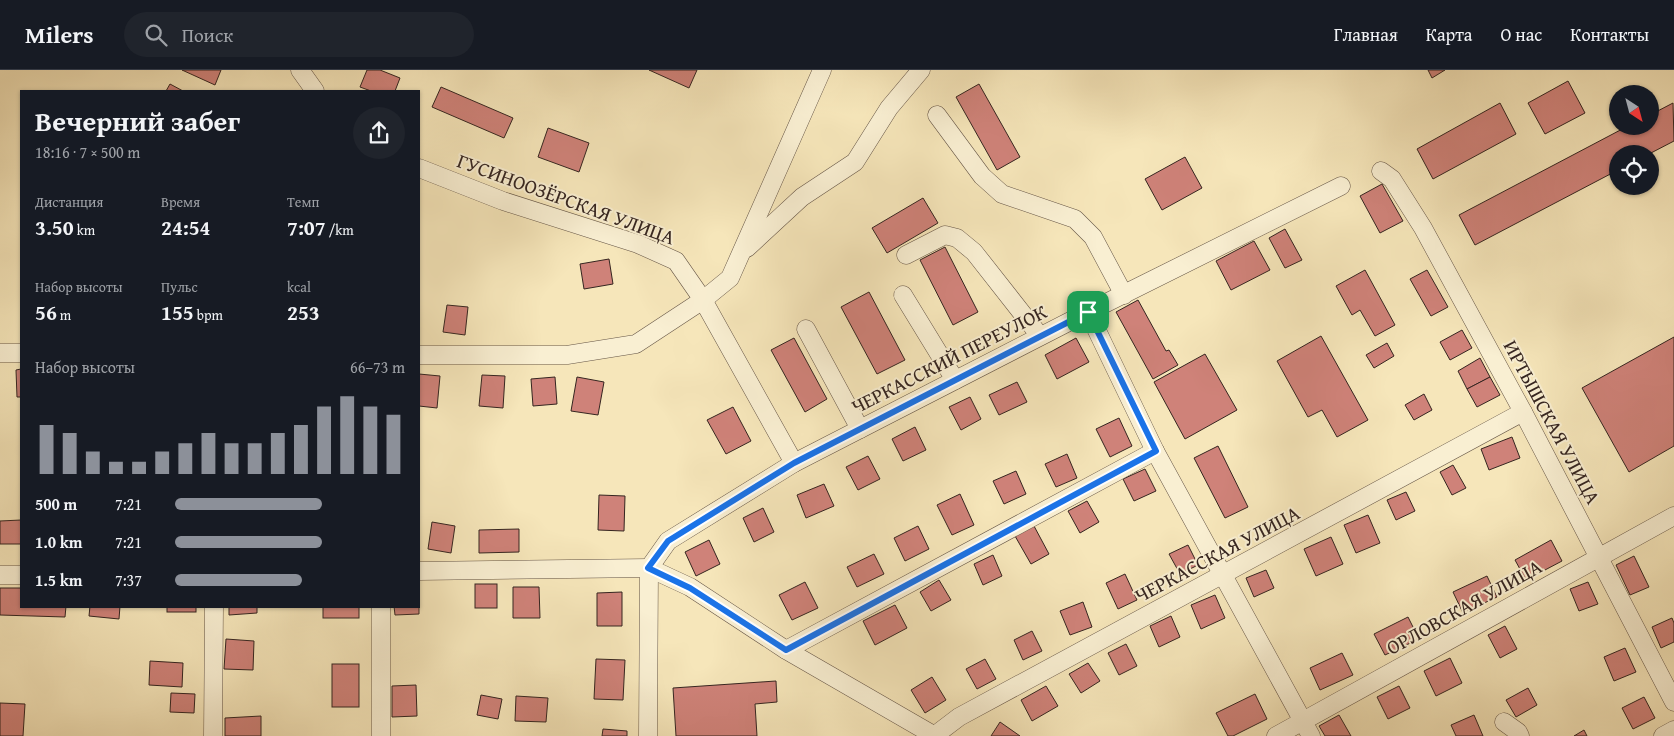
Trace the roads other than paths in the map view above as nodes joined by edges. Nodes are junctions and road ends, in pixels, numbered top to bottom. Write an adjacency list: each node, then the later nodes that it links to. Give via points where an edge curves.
1 (300, 70): 4 (street)
2 (822, 70): 9 (street)
3 (921, 70): 9 (street, via 889,108 855,162 802,197)
4 (314, 90)
5 (937, 115): 12 (street, via 982,176 1002,194 1075,220 1093,238)
6 (420, 168): 13 (street, ГУСИНООЗЁРСКАЯ УЛИЦА, via 502,201 638,244 676,261)
7 (1381, 171): 21 (street, ИРТЫШСКАЯ УЛИЦА, via 1392,179 1423,228)
8 (1341, 186): 12 (street, ЧЕРКАССКИЙ ПЕРЕУЛОК)
9 (741, 254): 13 (street, via 730,278)
10 (906, 255): 16 (street, via 945,235 957,238 974,252)
11 (903, 295): 20 (street)
12 (1124, 295): 14 (street, ЧЕРКАССКИЙ ПЕРЕУЛОК)
13 (703, 300): 19 (street, via 636,344 567,355); 24 (street, ГУСИНООЗЁРСКАЯ УЛИЦА)
14 (1088, 312): 16 (street, ЧЕРКАССКИЙ ПЕРЕУЛОК); 23 (street)
15 (806, 329): 22 (street)
16 (1040, 336): 20 (street, ЧЕРКАССКИЙ ПЕРЕУЛОК)
17 (0, 353): 18 (street)
18 (20, 353)
19 (420, 355)
20 (955, 380): 22 (street, ЧЕРКАССКИЙ ПЕРЕУЛОК)
21 (1523, 412): 26 (street, ИРТЫШСКАЯ УЛИЦА); 31 (street, ЧЕРКАССКАЯ УЛИЦА)
22 (860, 429): 24 (street, ЧЕРКАССКИЙ ПЕРЕУЛОК)
23 (1156, 451): 31 (street); 34 (street)
24 (794, 463): 27 (street, ЧЕРКАССКИЙ ПЕРЕУЛОК, via 668,541)
25 (1674, 516): 26 (street, ОРЛОВСКАЯ УЛИЦА)
26 (1599, 557): 35 (street, ИРТЫШСКАЯ УЛИЦА); 37 (street, ОРЛОВСКАЯ УЛИЦА)
27 (648, 568): 28 (street); 34 (street, via 690,588); 41 (street)
28 (420, 571)
29 (20, 574): 30 (street)
30 (0, 575)
31 (1225, 575): 37 (street); 42 (street, ЧЕРКАССКАЯ УЛИЦА, via 960,717)
32 (214, 608): 39 (street)
33 (380, 608): 40 (street)
34 (786, 650): 42 (street)
35 (1674, 702)
36 (1504, 722): 44 (street)
37 (1307, 728): 43 (street, ОРЛОВСКАЯ УЛИЦА)
38 (1674, 730): 45 (street)
39 (213, 736)
40 (381, 736)
41 (648, 736)
42 (934, 736)
43 (1276, 736)
44 (1520, 736)
45 (1663, 736)

